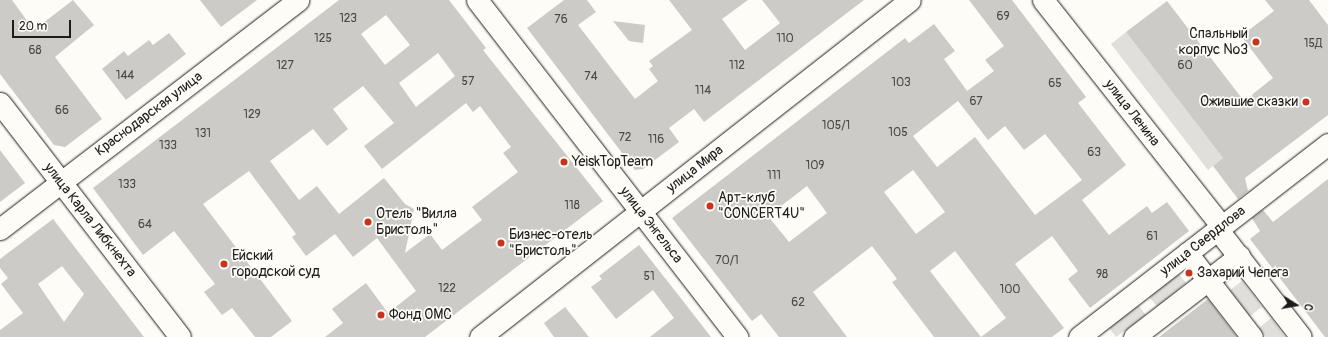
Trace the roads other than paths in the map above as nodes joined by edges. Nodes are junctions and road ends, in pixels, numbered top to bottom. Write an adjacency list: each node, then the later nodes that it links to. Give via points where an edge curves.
1 (298, 0): 7 (street, Краснодарская улица)
2 (477, 0): 8 (street, улица Энгельса)
3 (910, 0): 8 (street, улица Мира)
4 (1043, 0): 9 (street, улица Ленина)
5 (0, 103): 7 (street, улица Карла Либкнехта)
6 (1328, 144): 9 (street, улица Свердлова)
7 (61, 182): 10 (street, Краснодарская улица); 14 (street, улица Карла Либкнехта)
8 (640, 212): 15 (street, улица Мира); 16 (street, улица Энгельса)
9 (1220, 228): 11 (street, улица Свердлова); 12 (street, улица Ленина)
10 (0, 229)
11 (1188, 253): 13 (street); 17 (street, улица Свердлова)
12 (1239, 256): 13 (street); 20 (street, улица Ленина)
13 (1208, 280): 18 (street); 19 (street)
14 (180, 337)
15 (480, 337)
16 (737, 337)
17 (1079, 337)
18 (1134, 337)
19 (1252, 337)
20 (1301, 337)

